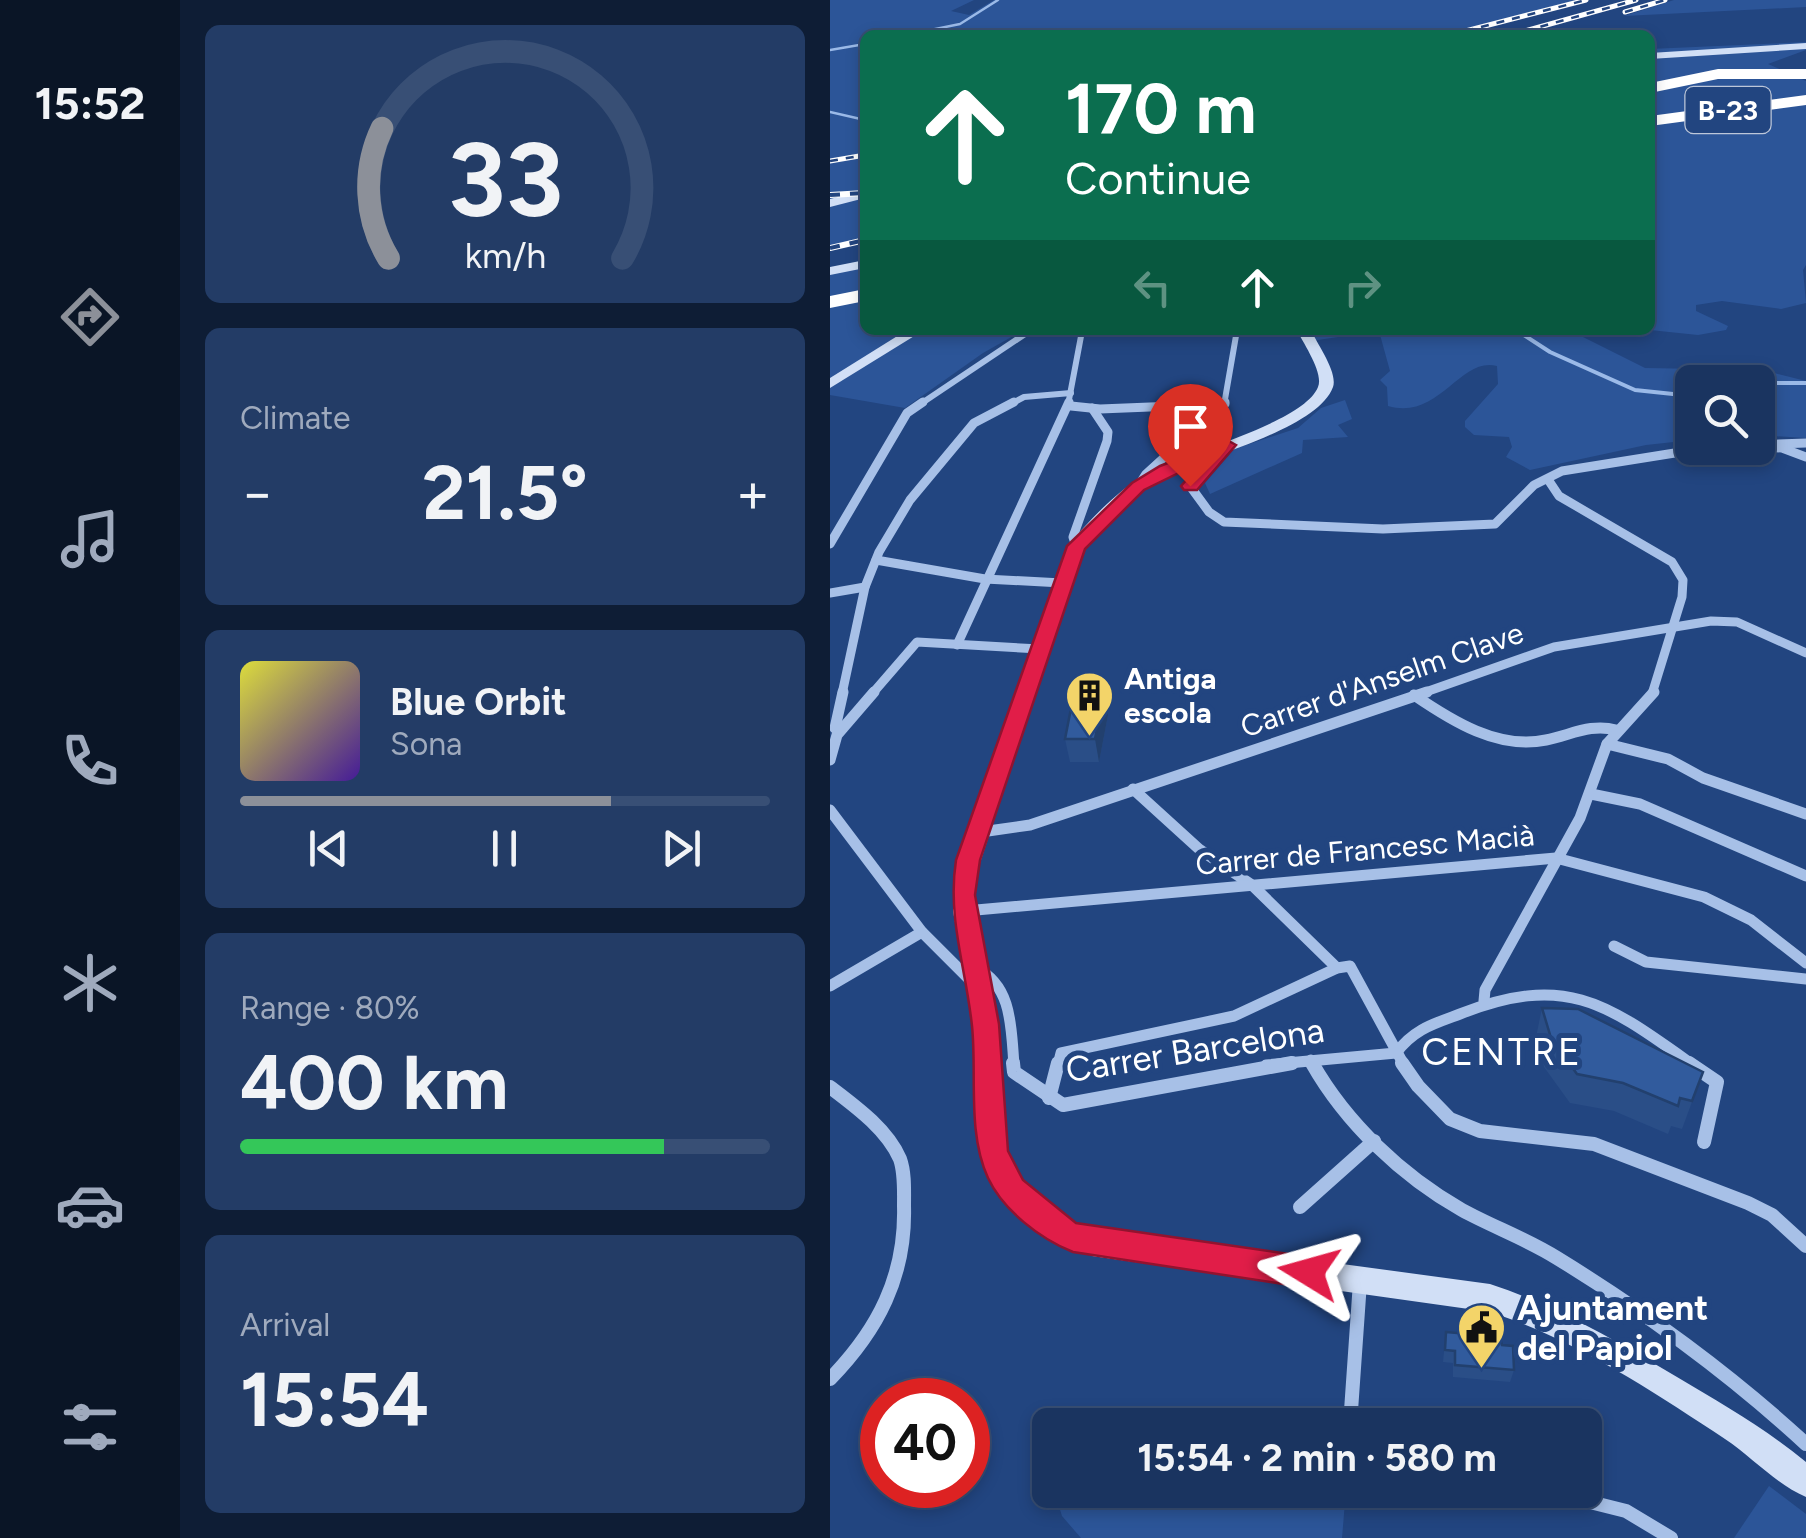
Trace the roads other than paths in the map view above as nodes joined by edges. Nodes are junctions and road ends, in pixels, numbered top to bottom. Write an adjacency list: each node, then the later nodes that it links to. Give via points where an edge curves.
1 (1806, 46): 2 (street)
2 (1655, 63)
3 (1806, 74): 4 (highway, via 1706,76)
4 (1655, 87)
5 (1806, 92): 7 (highway, B-23)
6 (1806, 104): 8 (highway)
7 (1655, 111)
8 (1655, 123)
9 (860, 195): 10 (street)
10 (830, 203)
11 (860, 265): 12 (street)
12 (830, 271)
13 (860, 279): 14 (highway)
14 (830, 285)
15 (860, 296): 16 (highway)
16 (830, 302)
17 (909, 335): 22 (street)
18 (1022, 335): 35 (street, via 907,413)
19 (1082, 335): 23 (street)
20 (1236, 335): 24 (street)
21 (1306, 335): 28 (street, via 1328,379 1321,397 1288,422)
22 (830, 384)
23 (1071, 393): 25 (street); 37 (street, via 1024,397 974,423 910,500)
24 (1225, 404): 26 (street); 34 (street)
25 (1071, 406): 26 (street); 38 (street, via 1043,451)
26 (1092, 408): 36 (street, via 1107,442 1073,538)
27 (1806, 443): 29 (street)
28 (1227, 445): 33 (street, via 1190,486 1224,522 1382,529 1495,524 1534,485); 34 (street)
29 (1775, 445)
30 (1775, 447): 32 (street)
31 (1675, 453): 33 (street, via 1562,471)
32 (1806, 457)
33 (1549, 480): 42 (street, via 1559,496 1672,562 1683,580)
34 (1138, 486): 36 (street)
35 (830, 544)
36 (1076, 546): 39 (street)
37 (876, 560): 38 (street); 40 (street)
38 (985, 579): 39 (street); 43 (street)
39 (1062, 583): 44 (street)
40 (865, 587): 41 (street); 48 (street)
41 (830, 593)
42 (1673, 627): 45 (street, Carrer d'Anselm Clave, via 1738,622); 46 (street, Carrer d'Anselm Clave, via 1554,647); 47 (street, via 1656,690)
43 (958, 645): 44 (street); 48 (street, via 917,642)
44 (1040, 650): 55 (street)
45 (1806, 652)
46 (1414, 695): 47 (street, via 1467,728 1508,739 1536,741 1598,724); 51 (street, Carrer d'Anselm Clave)
47 (1616, 730): 49 (street)
48 (835, 736): 50 (street)
49 (1607, 744): 52 (street); 54 (street, via 1668,759)
50 (830, 760)
51 (1133, 789): 55 (street, Carrer d'Anselm Clave, via 1030,825); 58 (street, via 1199,850)
52 (1592, 794): 56 (street); 57 (street, via 1640,804)
53 (830, 810): 60 (street, Carrer Barcelona)
54 (1806, 814)
55 (977, 832): 59 (street, via 964,878)
56 (1556, 858): 58 (street, Carrer de Francesc Macià); 62 (street, Carrer de Francesc Macià, via 1704,896 1751,920); 67 (street)
57 (1806, 876)
58 (1252, 885): 59 (street, Carrer de Francesc Macià); 63 (street)
59 (964, 911): 64 (street)
60 (922, 932): 64 (street, Carrer Barcelona); 66 (street)
61 (1614, 946): 65 (street, via 1646,962)
62 (1806, 963)
63 (1336, 968): 68 (street, via 1350,966); 71 (street, via 1234,1016 1061,1053)
64 (978, 979): 71 (street, Carrer Barcelona, via 988,971 1000,983 1014,1072); 76 (street, via 993,1151 1013,1190 1053,1226 1092,1243)
65 (1806, 979)
66 (830, 986)
67 (1484, 1001): 68 (street, via 1421,1025); 73 (street, via 1558,991 1605,1006 1718,1082)
68 (1396, 1053): 69 (street, Carrer Barcelona); 75 (street, via 1418,1086 1464,1126 1594,1144 1748,1203)
69 (1311, 1060): 71 (street, Carrer Barcelona, via 1063,1106); 72 (street, via 1325,1090)
70 (830, 1086): 77 (street, via 864,1113 901,1161 906,1226 898,1283 854,1356)
71 (1049, 1098)
72 (1374, 1140): 74 (street); 79 (street, via 1457,1207 1554,1256 1665,1332)
73 (1704, 1142)
74 (1300, 1207)
75 (1806, 1246)
76 (1360, 1279): 78 (street); 80 (street, via 1527,1308 1720,1418)
77 (830, 1379)
78 (1351, 1408)
79 (1806, 1444)
80 (1806, 1482)
81 (1602, 1505): 82 (street)
82 (1671, 1538)

